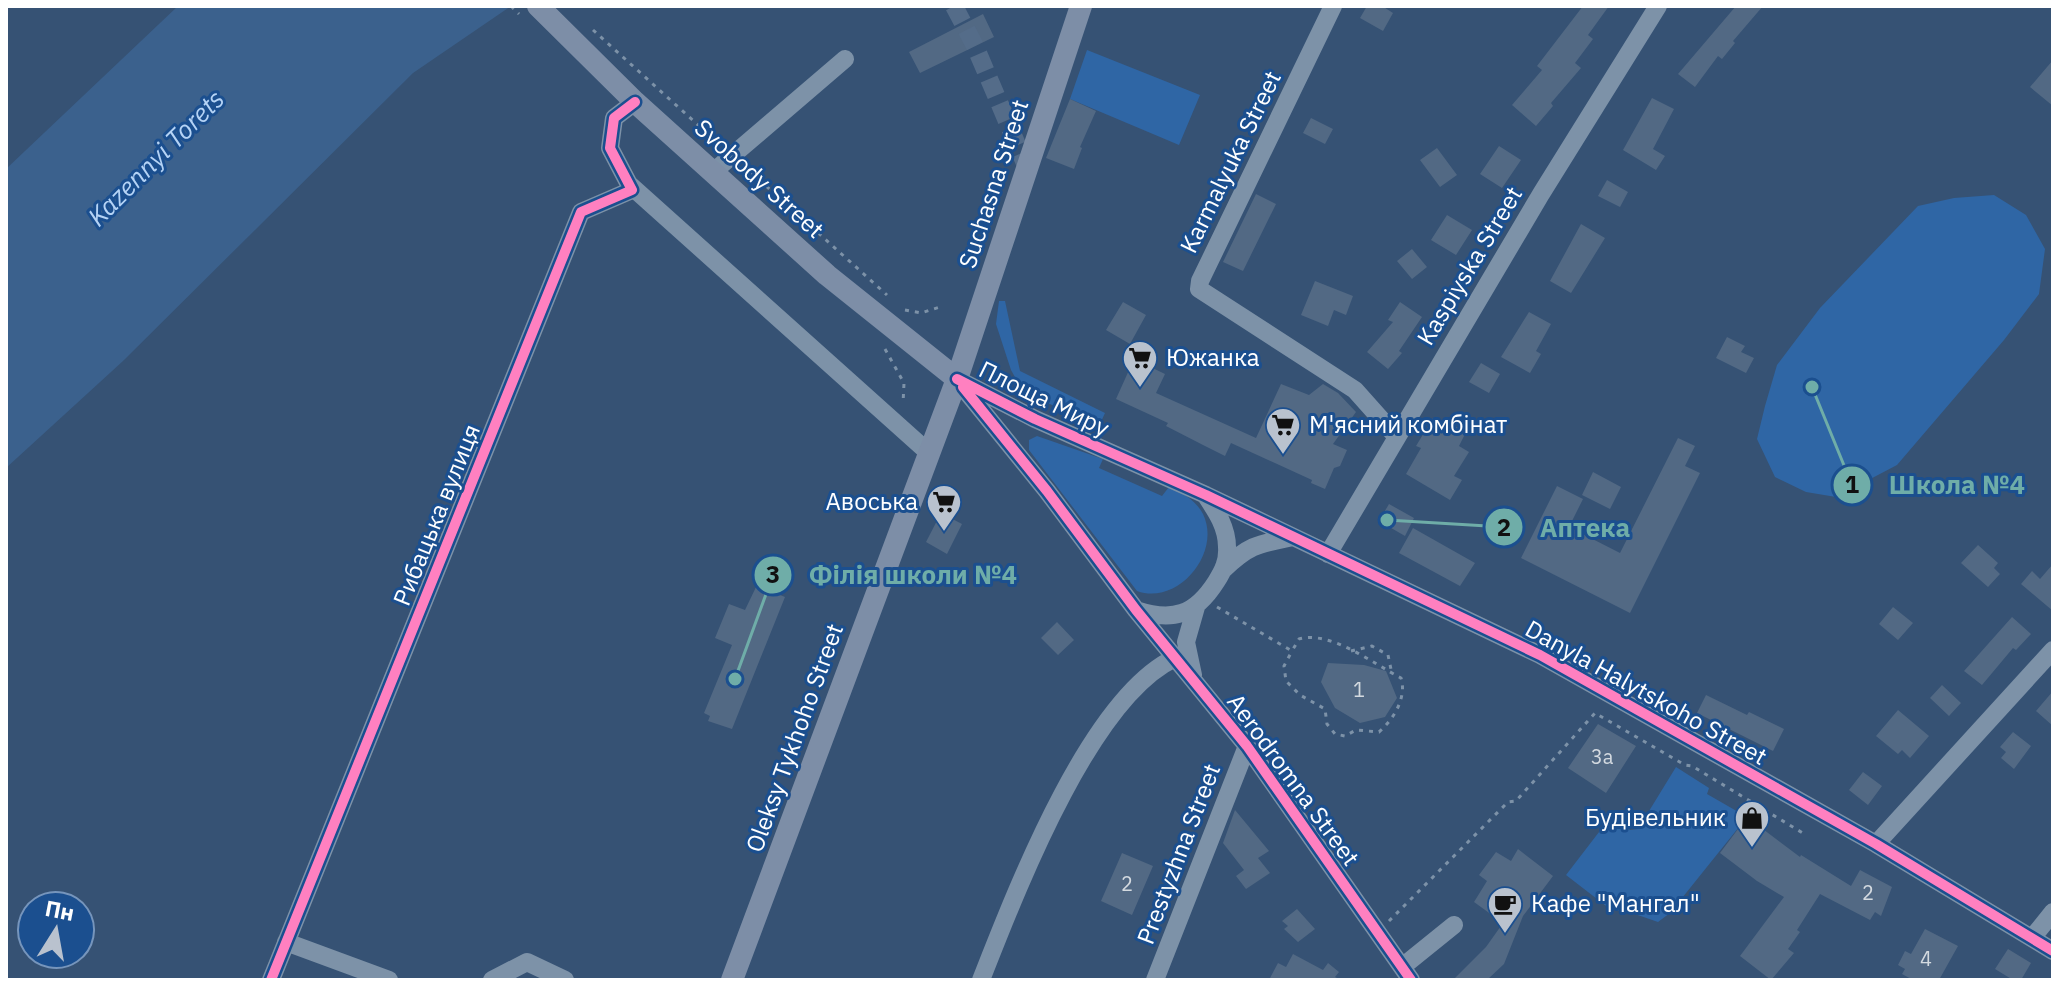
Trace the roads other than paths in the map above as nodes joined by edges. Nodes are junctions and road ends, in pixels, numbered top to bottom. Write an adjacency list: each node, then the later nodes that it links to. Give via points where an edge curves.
1 (1081, 6): 9 (main road, Suchasna Street)
2 (1333, 6): 10 (street, Karmalyuka Street, via 1199,289 1355,390)
3 (1658, 6): 10 (street, Kaspiyska Street)
4 (538, 7): 6 (main road, Svobody Street)
5 (845, 59): 7 (street)
6 (635, 102): 7 (main road, Svobody Street); 8 (street, via 614,118 610,148)
7 (713, 172): 9 (main road, Svobody Street, via 827,275)
8 (630, 185): 11 (street); 26 (street, Рибацька вулиця, via 632,190 581,212)
9 (957, 379): 11 (main road, Oleksy Tykhoho Street); 12 (street, Площа Миру); 17 (street, Площа Миру)
10 (1396, 436): 14 (street, Kaspiyska Street)
11 (929, 453): 33 (main road, Oleksy Tykhoho Street)
12 (1206, 495): 13 (street, Danyla Halytskoho Street); 15 (street, via 1223,523 1228,546)
13 (1293, 537): 14 (street, Danyla Halytskoho Street); 15 (street, via 1254,545)
14 (1328, 554): 22 (street, Danyla Halytskoho Street, via 1540,655)
15 (1224, 569): 16 (street)
16 (1200, 603): 17 (street, via 1175,615); 20 (street, via 1186,642)
17 (1136, 610): 19 (street, Aerodromna Street)
18 (2053, 650): 22 (street)
19 (1175, 658): 20 (street, Aerodromna Street); 34 (street, via 1155,668 1111,715 1054,808)
20 (1195, 681): 21 (street, Aerodromna Street)
21 (1247, 746): 28 (street, Aerodromna Street); 35 (street, Prestyzhna Street)
22 (1876, 844): 25 (street, Danyla Halytskoho Street)
23 (2053, 912): 25 (street)
24 (1454, 925): 28 (street)
25 (2032, 938): 27 (street, Danyla Halytskoho Street)
26 (286, 942): 29 (street, Рибацька вулиця); 30 (street)
27 (2053, 951)
28 (1407, 974)
29 (271, 980)
30 (389, 980)
31 (492, 980): 32 (street, via 527,962)
32 (565, 980)
33 (732, 980)
34 (981, 980)
35 (1155, 980)

